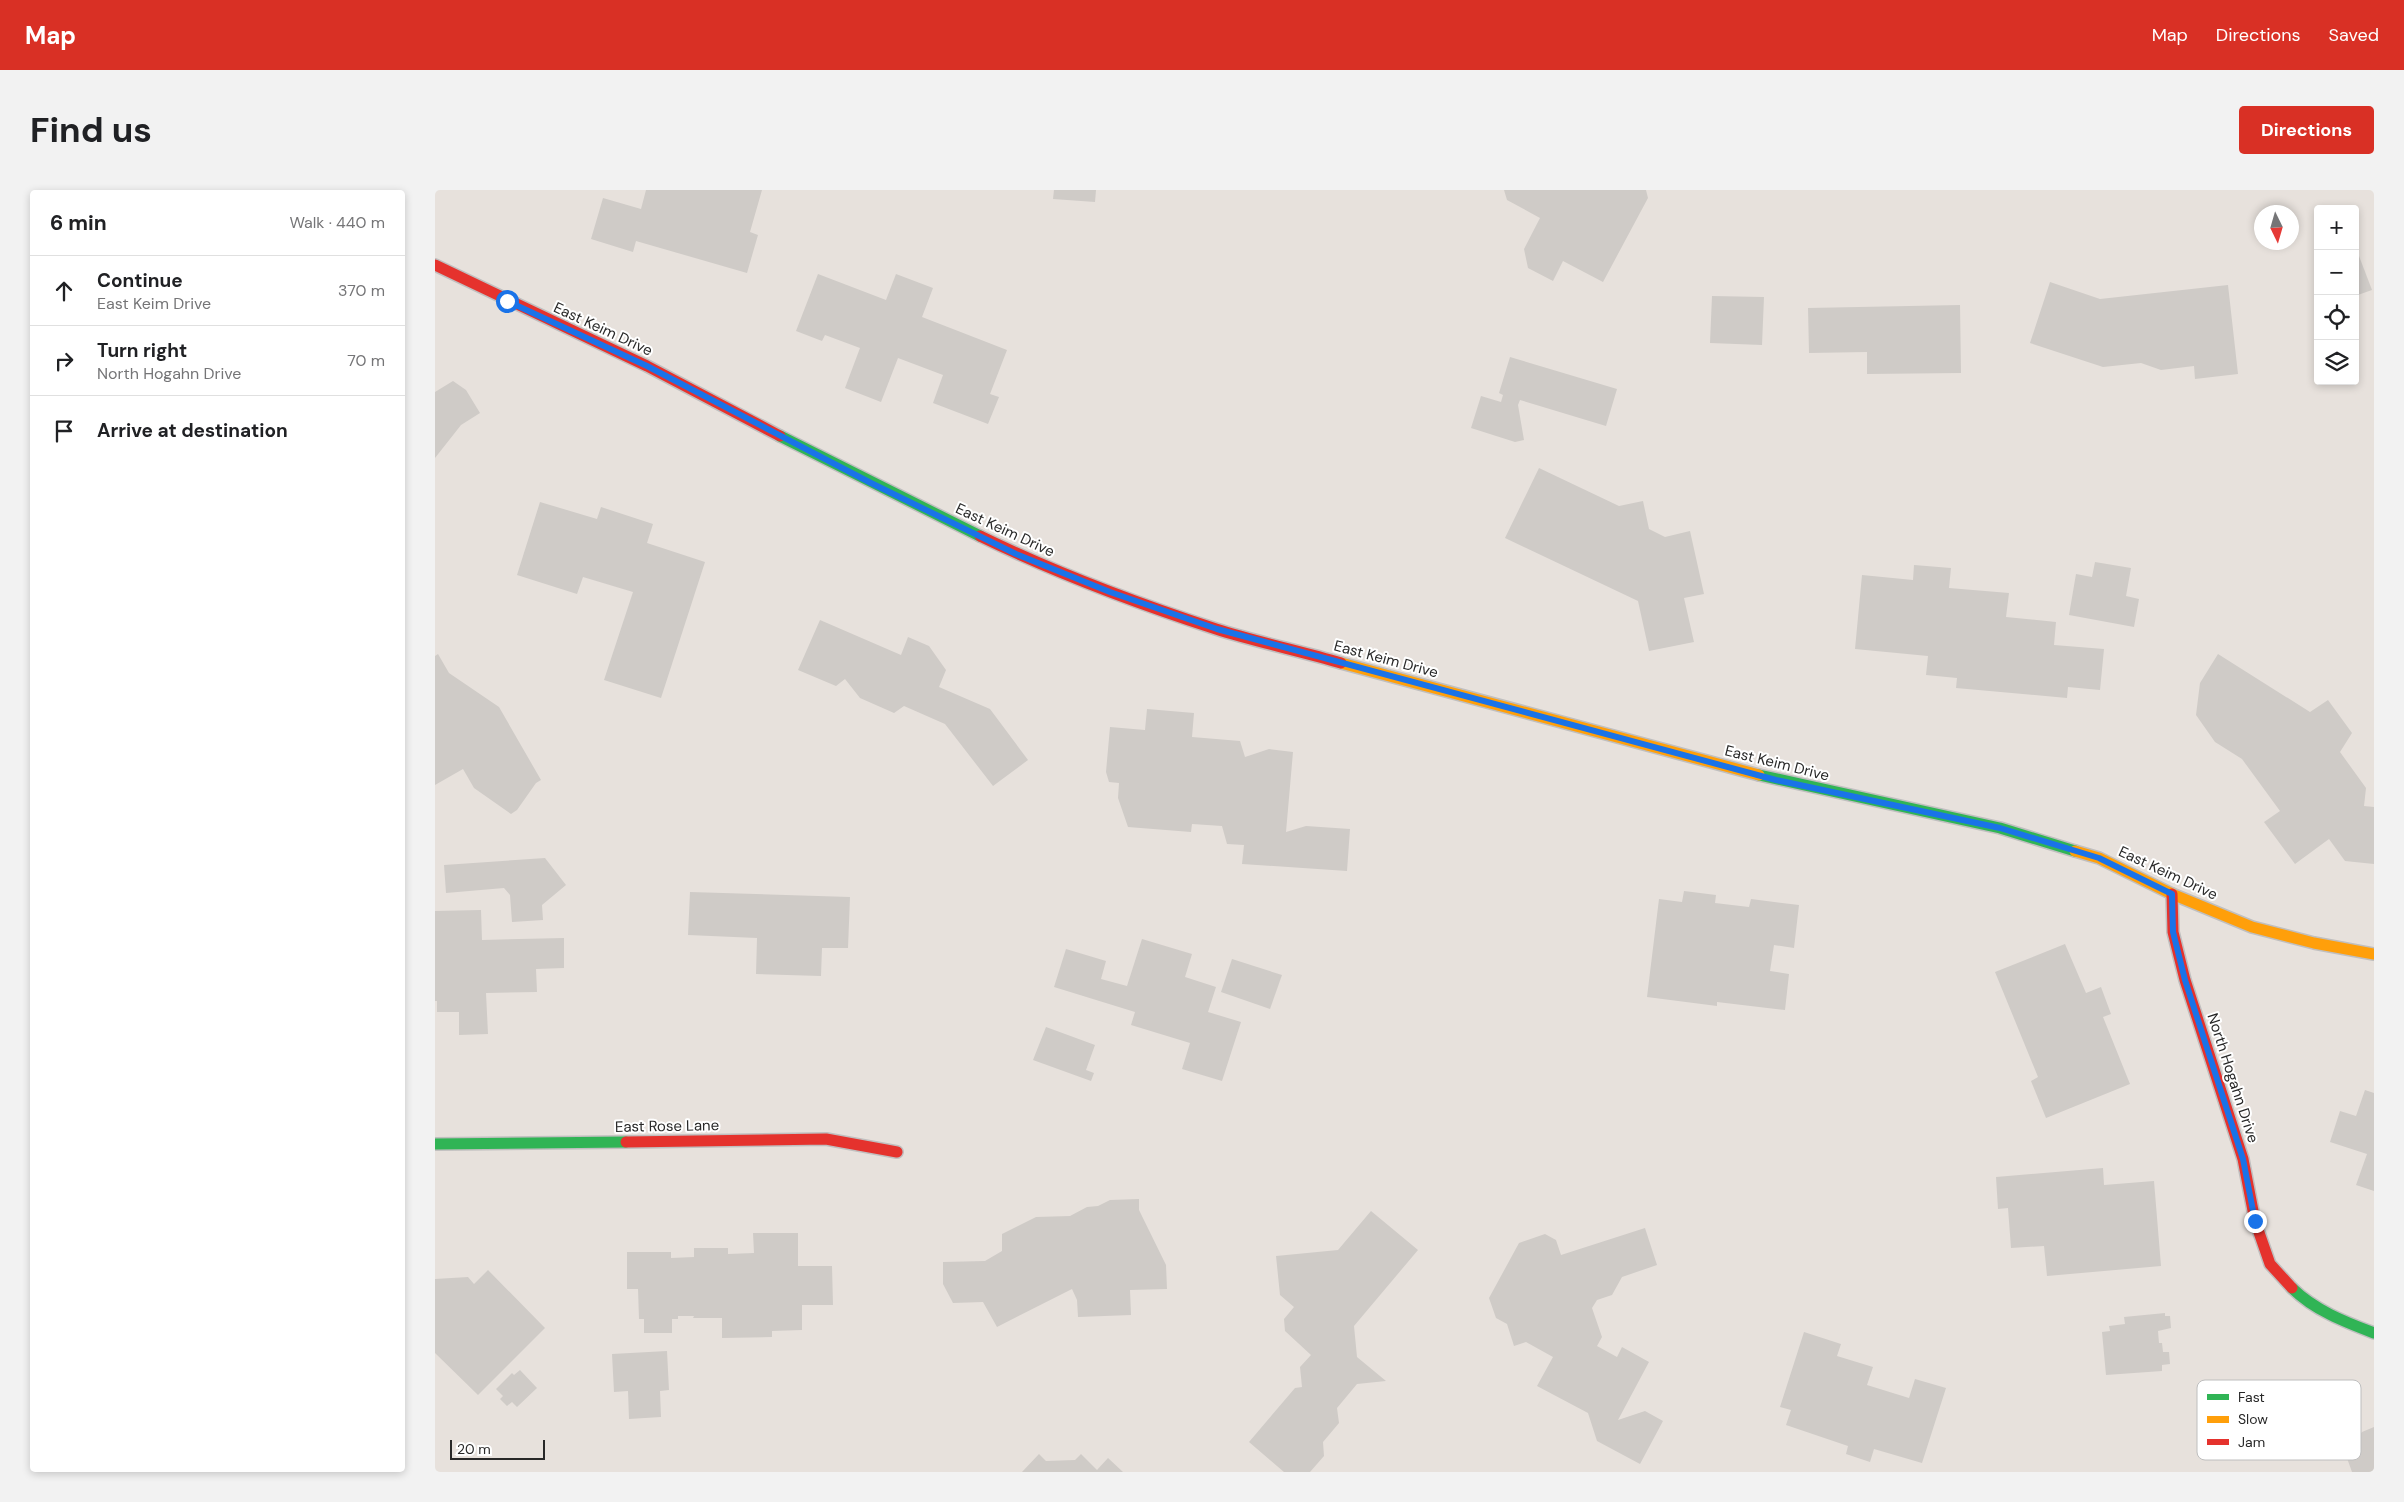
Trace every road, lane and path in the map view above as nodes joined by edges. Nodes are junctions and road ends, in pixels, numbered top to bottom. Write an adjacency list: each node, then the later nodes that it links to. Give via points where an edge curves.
1 (435, 265): 2 (street, East Keim Drive, via 647,366 871,483 1016,554 1110,592 1217,629 1776,780 2000,828 2099,858)
2 (2172, 894): 3 (street, East Keim Drive, via 2252,927); 6 (street, North Hogahn Drive, via 2173,932 2185,980 2243,1159 2255,1221 2269,1264 2304,1300)
3 (2374, 954)
4 (435, 1144): 5 (street, East Rose Lane, via 826,1139)
5 (897, 1152)
6 (2374, 1333)

